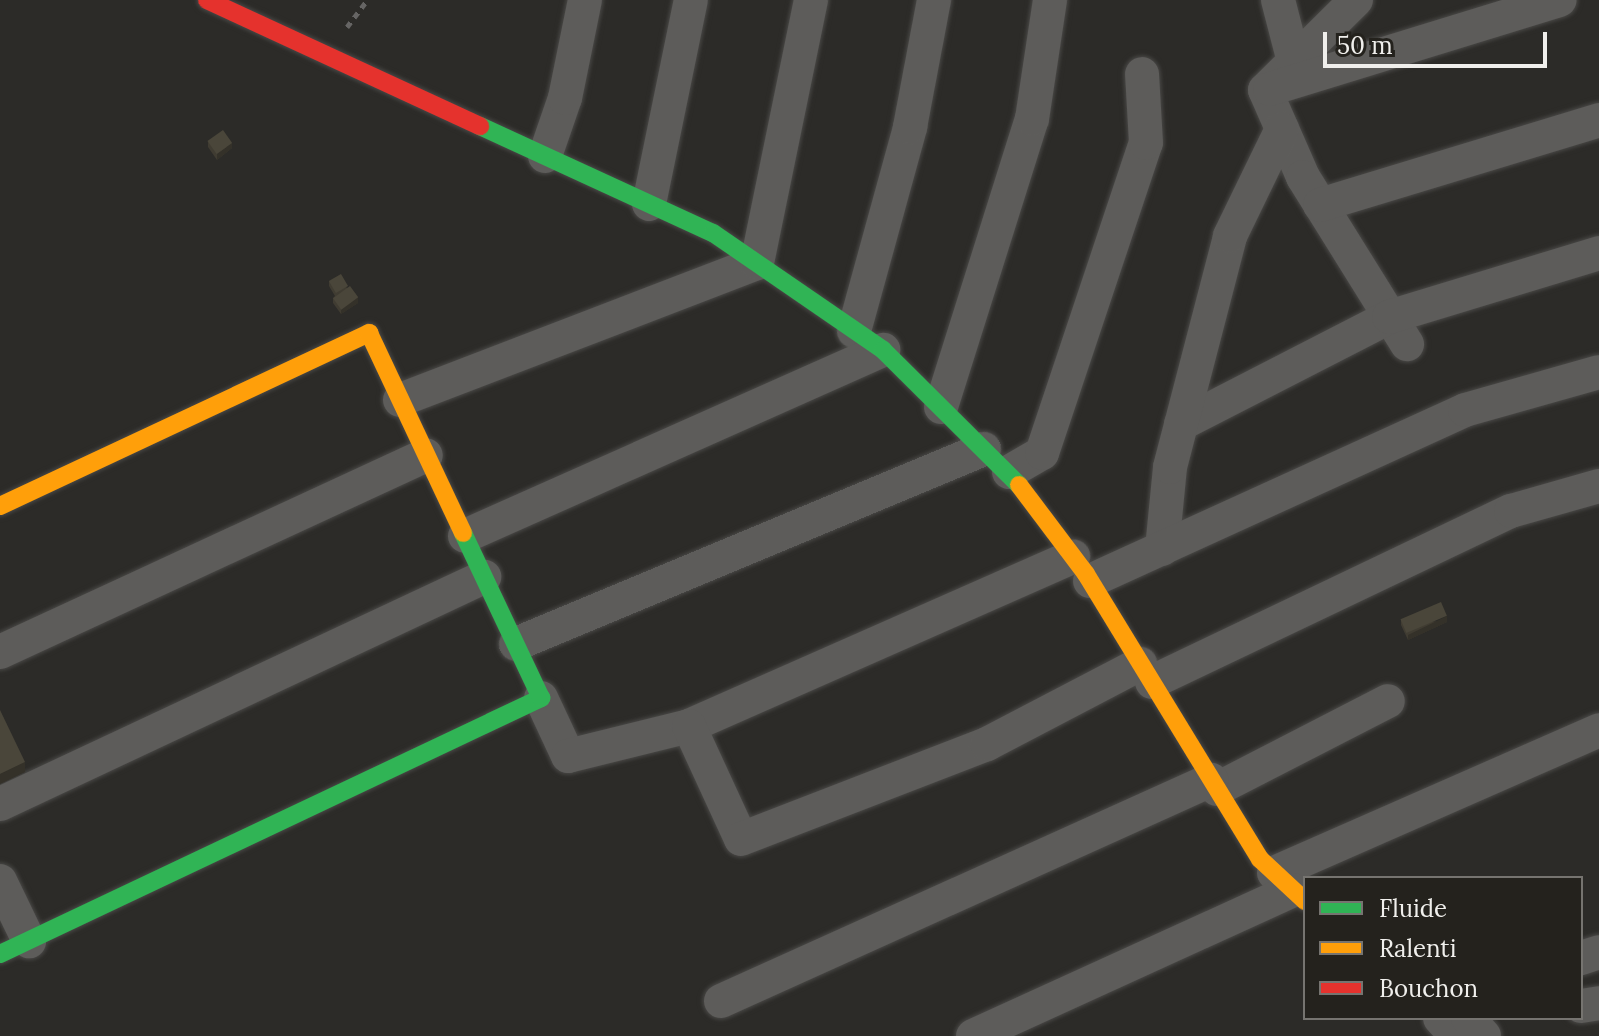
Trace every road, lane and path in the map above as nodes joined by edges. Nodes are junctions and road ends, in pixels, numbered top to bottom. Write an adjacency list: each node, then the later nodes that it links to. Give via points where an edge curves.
1 (207, 0): 15 (street)
2 (585, 0): 15 (street, via 565,98)
3 (691, 0): 16 (street)
4 (811, 0): 19 (street)
5 (934, 0): 21 (street, via 910,127)
6 (1050, 0): 25 (street, via 1032,119)
7 (1278, 0): 10 (street)
8 (1356, 0): 10 (street)
9 (1560, 0): 12 (street)
10 (1294, 62): 12 (street)
11 (1142, 74): 29 (street, via 1146,143 1042,453)
12 (1265, 90): 14 (street)
13 (1599, 120): 17 (street)
14 (1282, 129): 17 (street); 26 (street, via 1230,236)
15 (545, 156): 16 (street)
16 (649, 204): 19 (street, via 713,233)
17 (1320, 205): 20 (street)
18 (1599, 253): 20 (street)
19 (757, 263): 21 (street); 24 (street)
20 (1398, 330): 26 (street)
21 (854, 331): 22 (street)
22 (883, 350): 25 (street); 32 (street)
23 (1599, 372): 33 (street, via 1465,410)
24 (400, 400): 28 (street); 31 (street, via 369,333)
25 (941, 407): 27 (street)
26 (1181, 424): 33 (street, via 1170,467)
27 (984, 449): 29 (street); 36 (street)
28 (426, 455): 32 (street); 37 (street)
29 (1009, 472): 34 (street)
30 (1599, 486): 38 (street, via 1511,511)
31 (0, 506)
32 (465, 536): 35 (street)
33 (1162, 549): 34 (street)
34 (1082, 569): 38 (street); 41 (street)
35 (484, 577): 36 (street); 44 (street)
36 (516, 644): 39 (street)
37 (0, 652)
38 (1146, 673): 41 (street, via 987,744 741,839); 43 (street)
39 (541, 698): 41 (street, via 568,756); 48 (street)
40 (1388, 701): 43 (street)
41 (689, 726)
42 (1599, 730): 45 (street)
43 (1214, 784): 47 (street, via 1260,859); 49 (street)
44 (0, 804)
45 (1314, 876)
46 (0, 881): 48 (street)
47 (1291, 888): 52 (street)
48 (14, 947)
49 (721, 1001)
50 (1442, 1020): 53 (street)
51 (1470, 1020): 54 (street)
52 (973, 1036)
53 (1456, 1036)
54 (1484, 1036)

